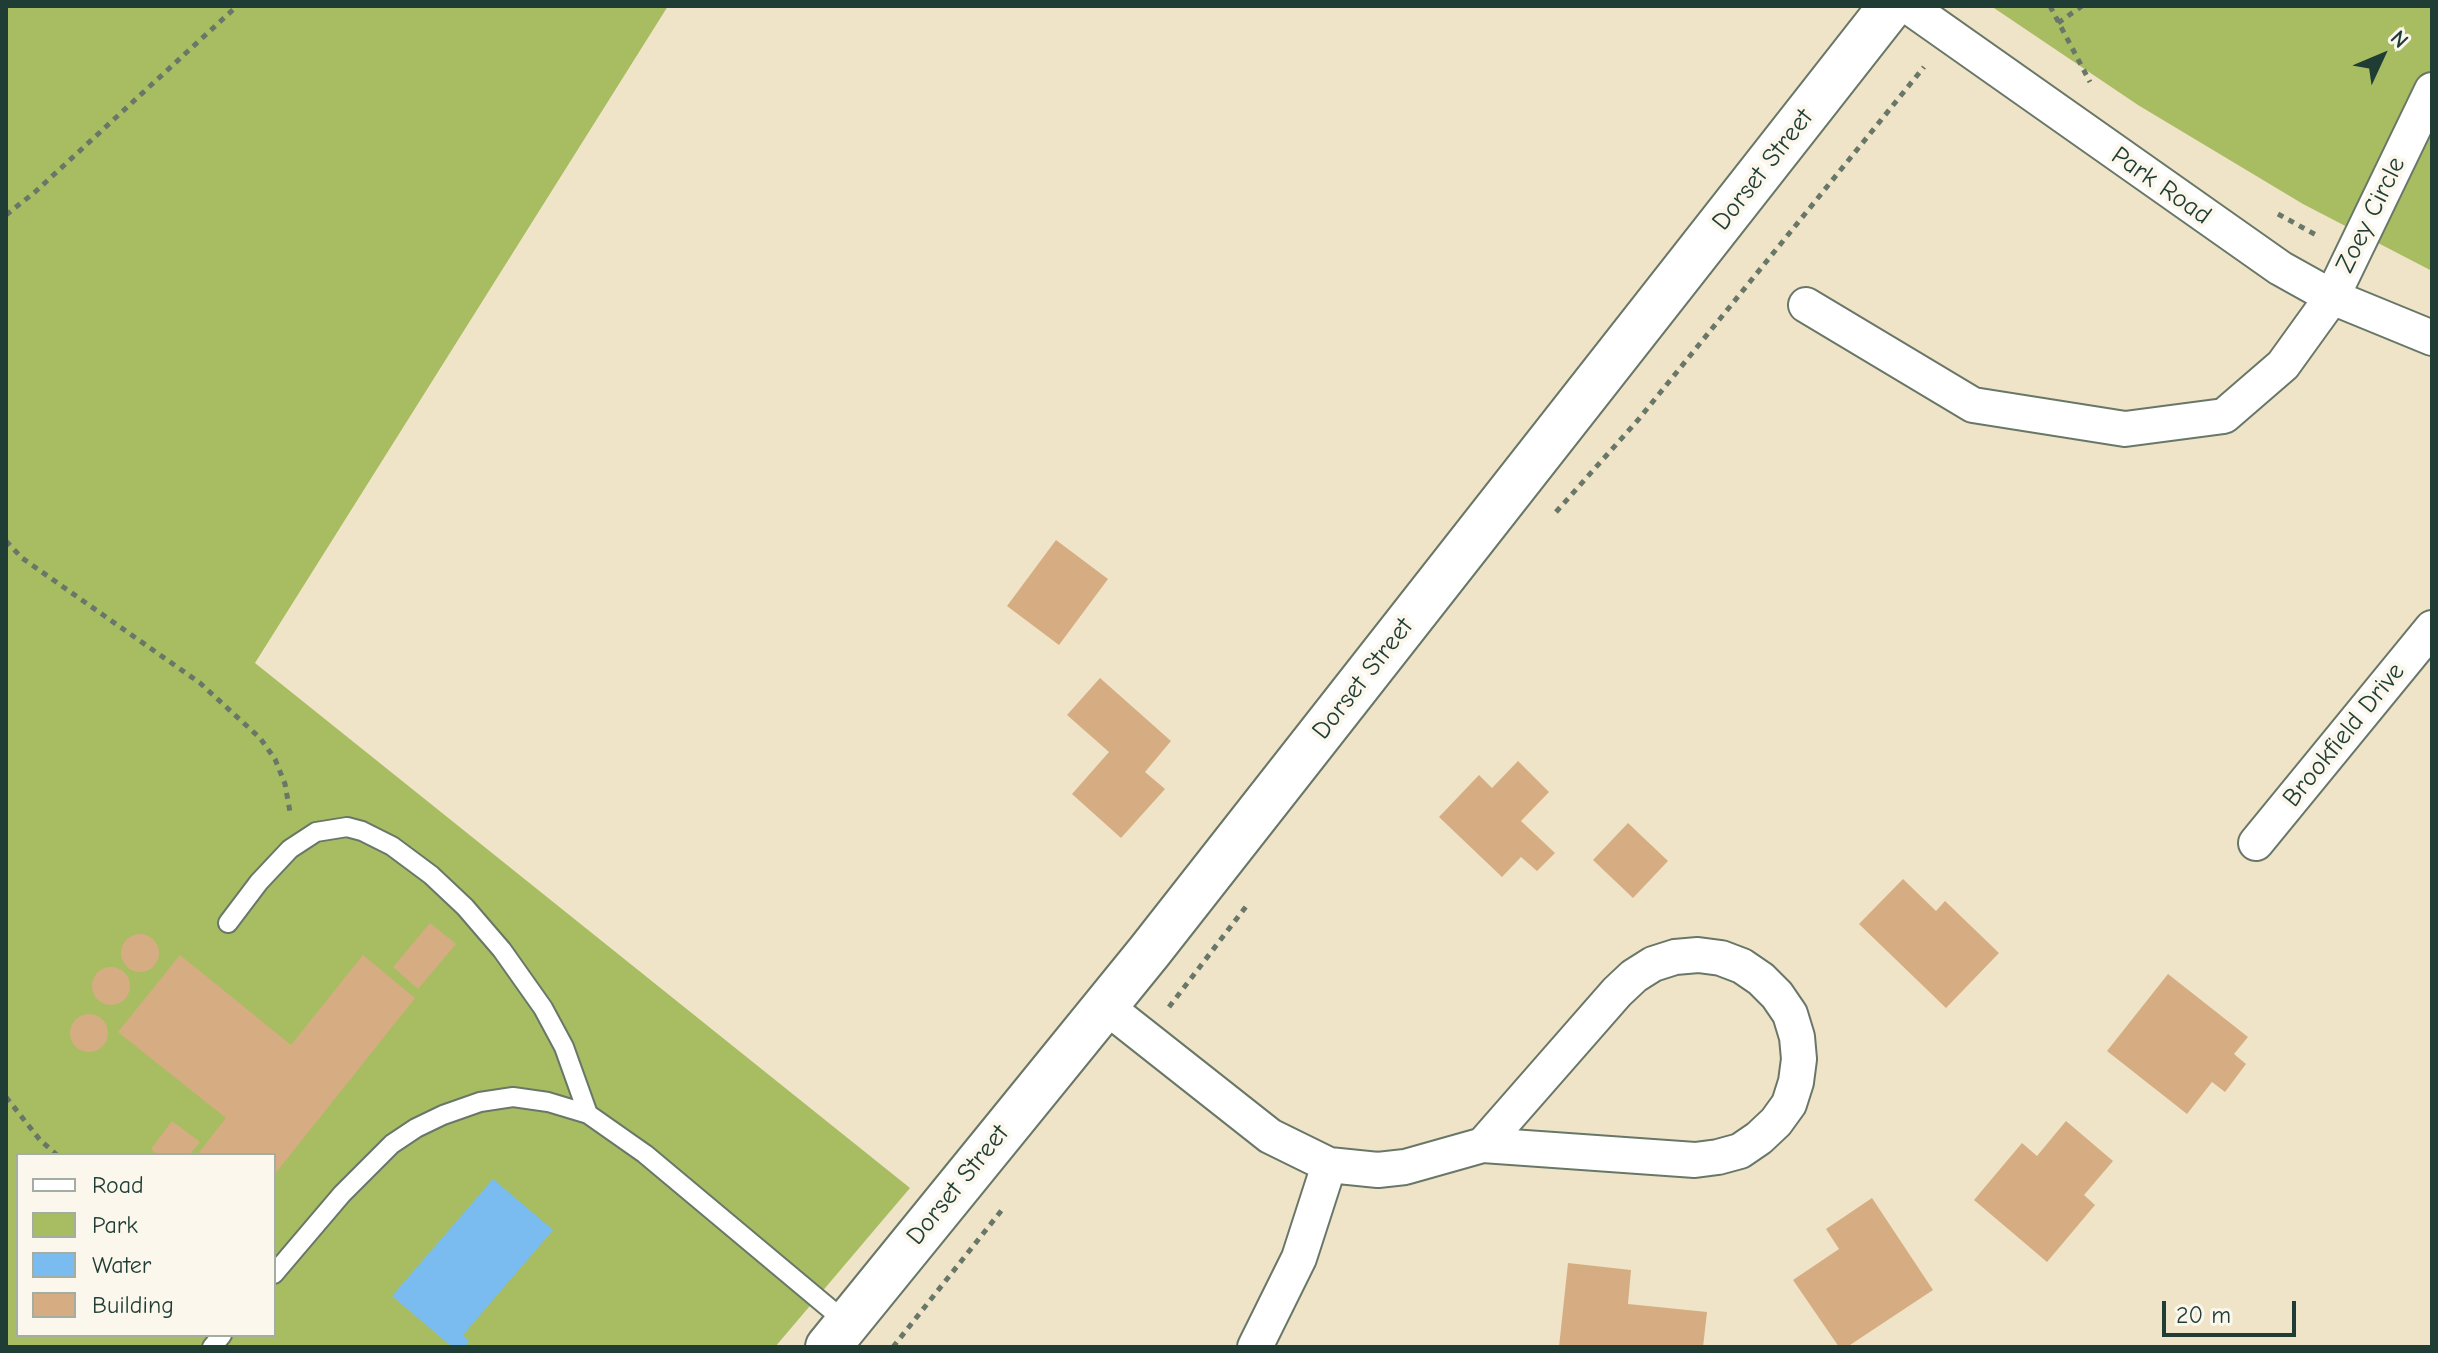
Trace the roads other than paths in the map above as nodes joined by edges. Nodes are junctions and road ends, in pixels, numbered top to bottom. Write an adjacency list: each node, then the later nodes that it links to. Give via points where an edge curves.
1 (1891, 6): 10 (street, Dorset Street)
2 (1908, 6): 4 (street, Park Road, via 2228,233)
3 (2432, 90): 4 (street, Zoey Circle)
4 (2332, 297): 5 (street, Zoey Circle, via 2283,365 2224,416 2125,429 1973,405); 6 (street, Park Road)
5 (1806, 305)
6 (2432, 338)
7 (2432, 628): 8 (street, Brookfield Drive)
8 (2256, 843)
9 (228, 923): 11 (lane, via 290,849 316,832 347,827 392,846 465,907 502,950 564,1047)
10 (1104, 1005): 13 (street, via 1270,1136); 15 (street, Dorset Street)
11 (588, 1114): 14 (lane, via 513,1097 480,1102 416,1128 392,1144 342,1194); 15 (lane, via 645,1154)
12 (1483, 1145): 12 (street, via 1695,1160 1740,1151 1789,1104 1799,1059 1790,1014 1761,979 1721,958 1675,957 1653,964 1617,992); 13 (street, via 1405,1167)
13 (1329, 1165): 16 (street, via 1299,1258)
14 (276, 1272)
15 (837, 1335)
16 (1255, 1347)

